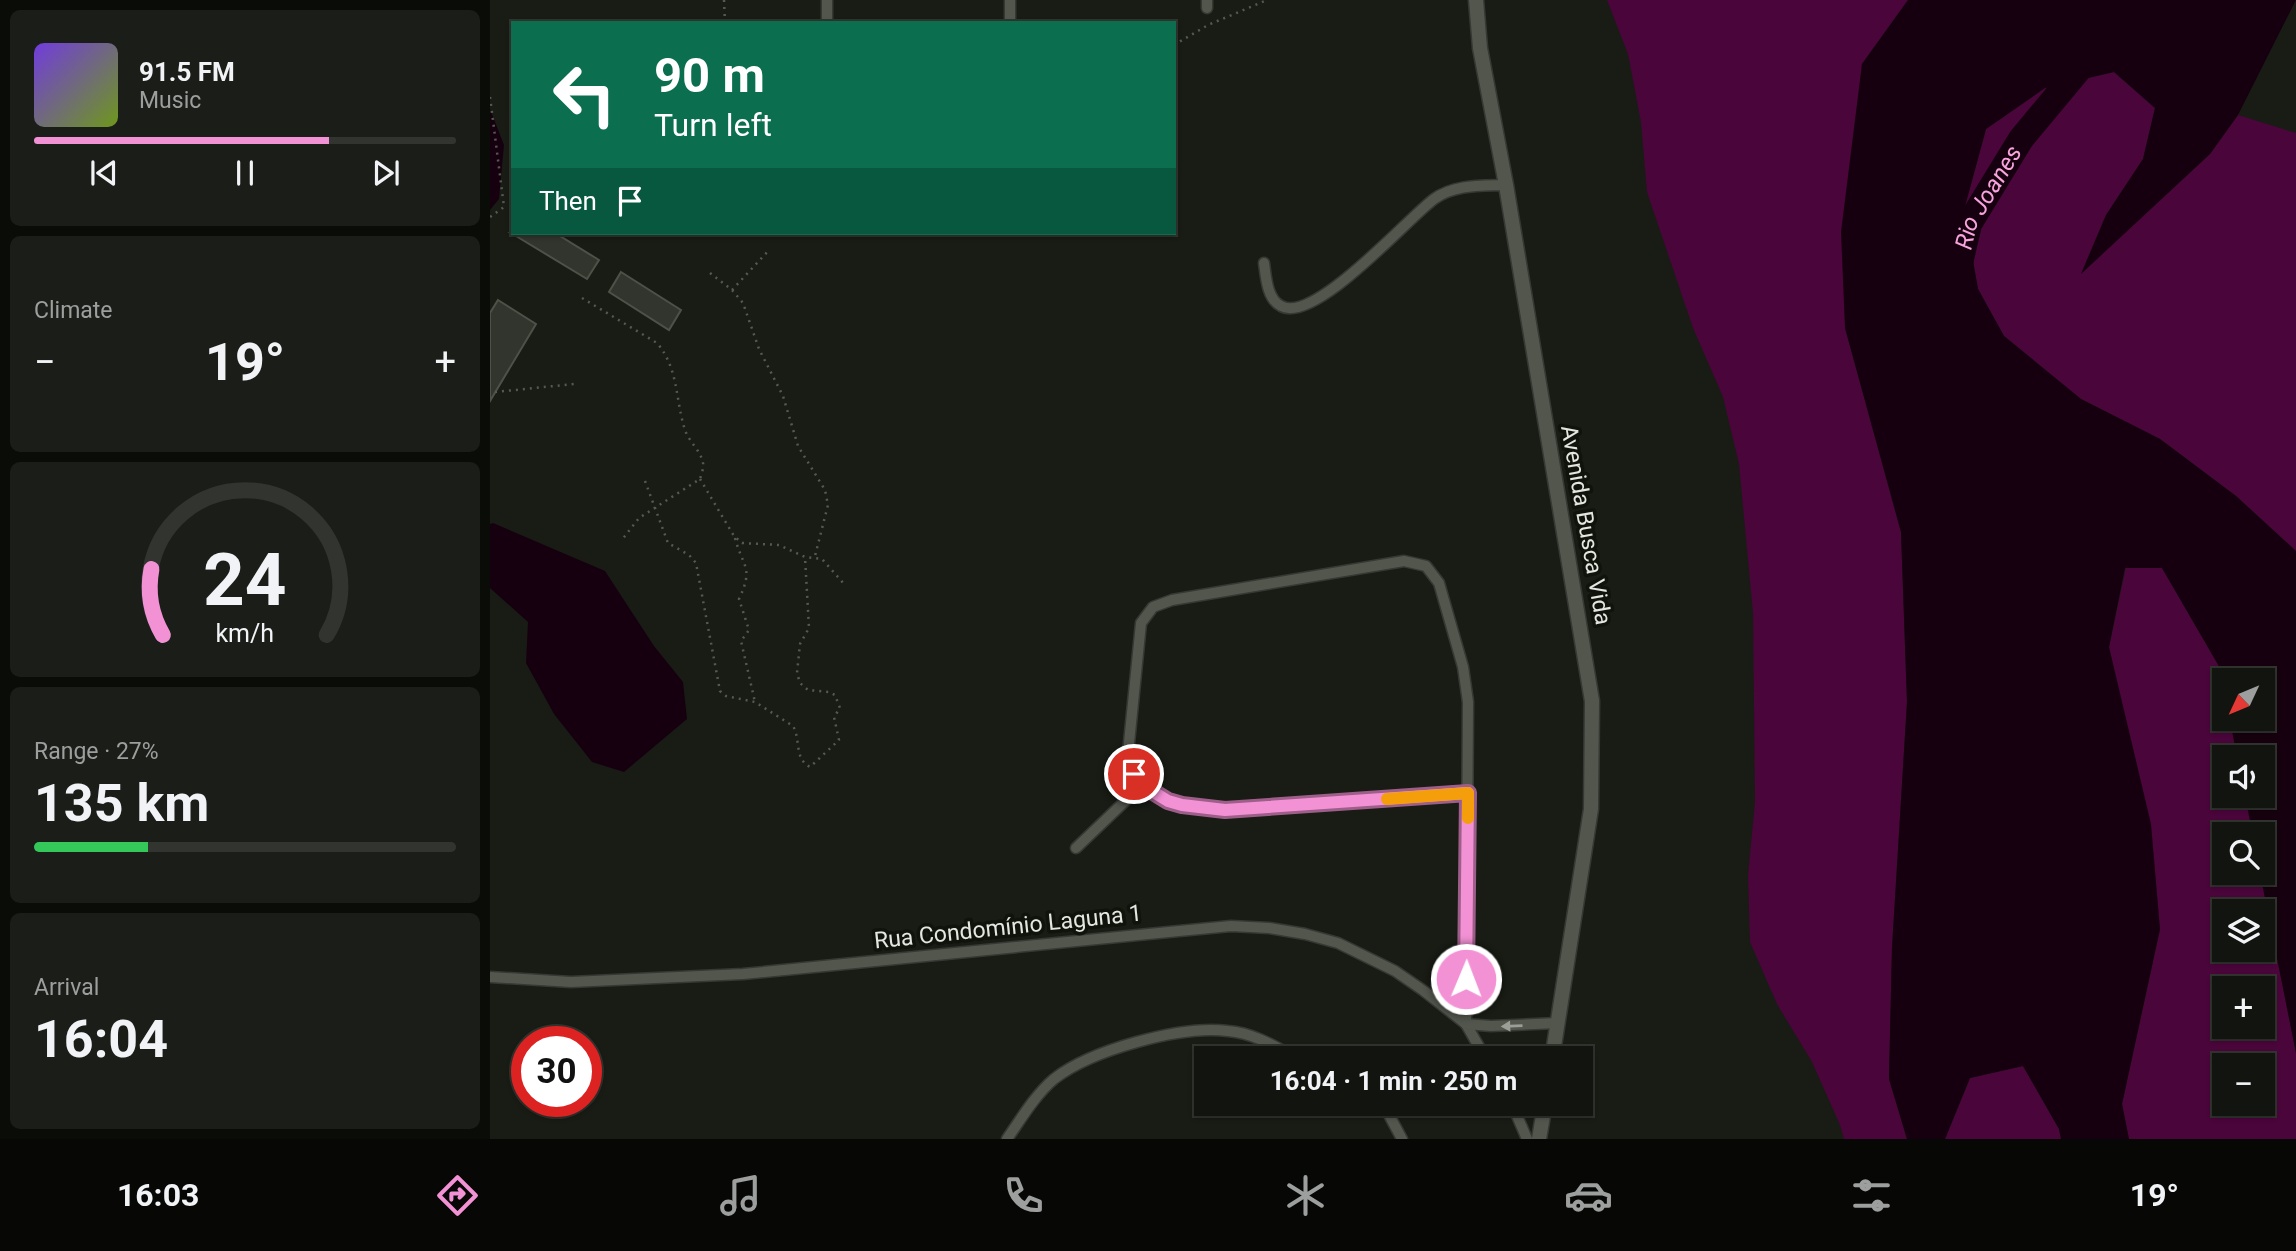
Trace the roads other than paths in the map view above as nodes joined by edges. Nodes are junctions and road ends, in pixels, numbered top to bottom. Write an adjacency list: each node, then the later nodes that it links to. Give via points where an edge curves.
1 (827, 0): 4 (street)
2 (1010, 0): 5 (street)
3 (1476, 0): 6 (street, Avenida Busca Vida, via 1480,48)
4 (827, 21)
5 (1010, 21)
6 (1506, 185): 7 (street, via 1452,189 1434,199 1369,260 1331,289 1293,309 1273,299); 12 (street, Avenida Busca Vida, via 1592,701 1591,809)
7 (1264, 263)
8 (1142, 785): 9 (street, via 1168,801 1225,810); 9 (street, via 1128,753 1138,637 1141,623 1153,607 1404,561 1433,572 1444,596 1468,702); 10 (street)
9 (1468, 793): 13 (street)
10 (1076, 848)
11 (490, 977): 13 (street, Rua Condomínio Laguna 1, via 571,982 743,974 1231,926 1269,928 1338,943 1424,991)
12 (1558, 1023): 13 (street, one-way to 13); 16 (street, Avenida Busca Vida)
13 (1466, 1024): 15 (street, Rua Condomínio Laguna 1)
14 (1272, 1046): 20 (street, via 1227,1030 1138,1041 1067,1070 1052,1081)
15 (1479, 1046)
16 (1554, 1046)
17 (1390, 1116): 21 (street)
18 (1517, 1116): 22 (street)
19 (1543, 1116): 23 (street)
20 (1007, 1139)
21 (1402, 1139)
22 (1527, 1139)
23 (1539, 1139)

